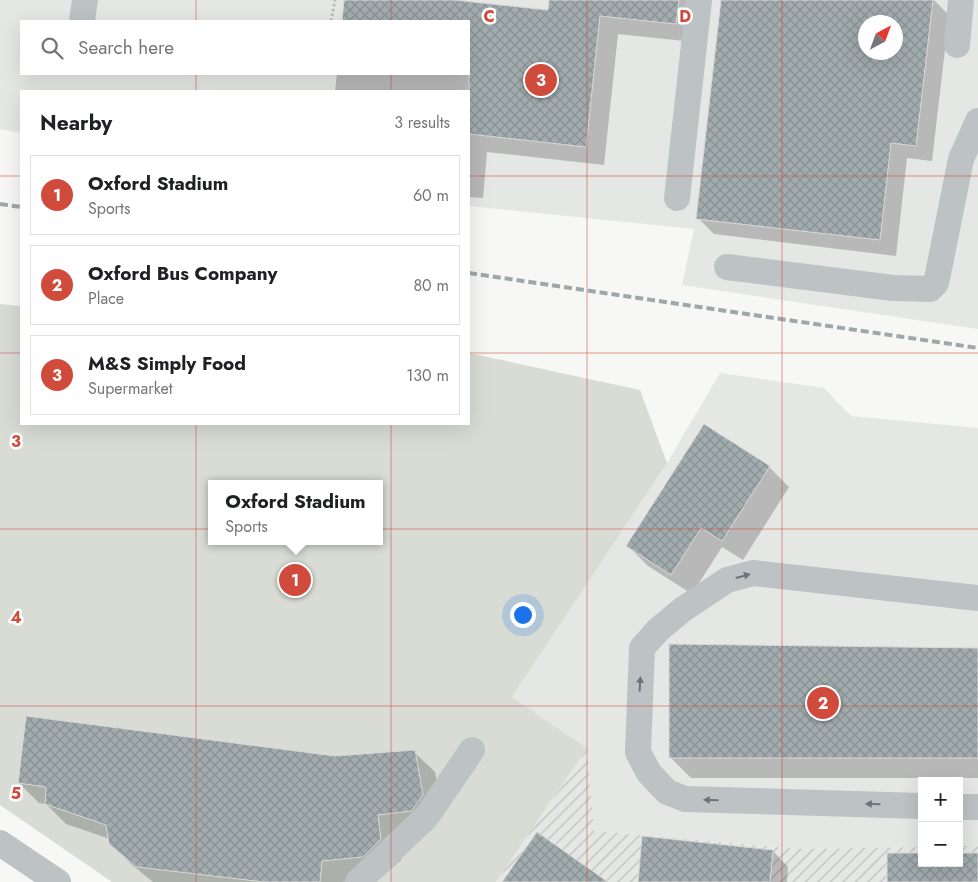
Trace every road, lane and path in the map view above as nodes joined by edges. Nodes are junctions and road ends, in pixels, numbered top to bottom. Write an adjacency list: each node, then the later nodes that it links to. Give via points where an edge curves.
1 (85, 0): 5 (street)
2 (335, 0): 6 (path)
3 (699, 0): 9 (street)
4 (961, 0): 7 (street)
5 (82, 20)
6 (331, 20)
7 (957, 45)
8 (978, 122): 10 (street, via 961,160 936,283 930,290)
9 (677, 198)
10 (727, 267)
11 (978, 598): 13 (street, one-way to 11, via 685,799 667,792 649,773 638,752 642,648 682,610 727,580 753,573)
12 (472, 750): 18 (street, via 427,816)
13 (918, 806)
14 (963, 807): 15 (street)
15 (978, 807)
16 (0, 842): 17 (street)
17 (58, 882)
18 (358, 882)

